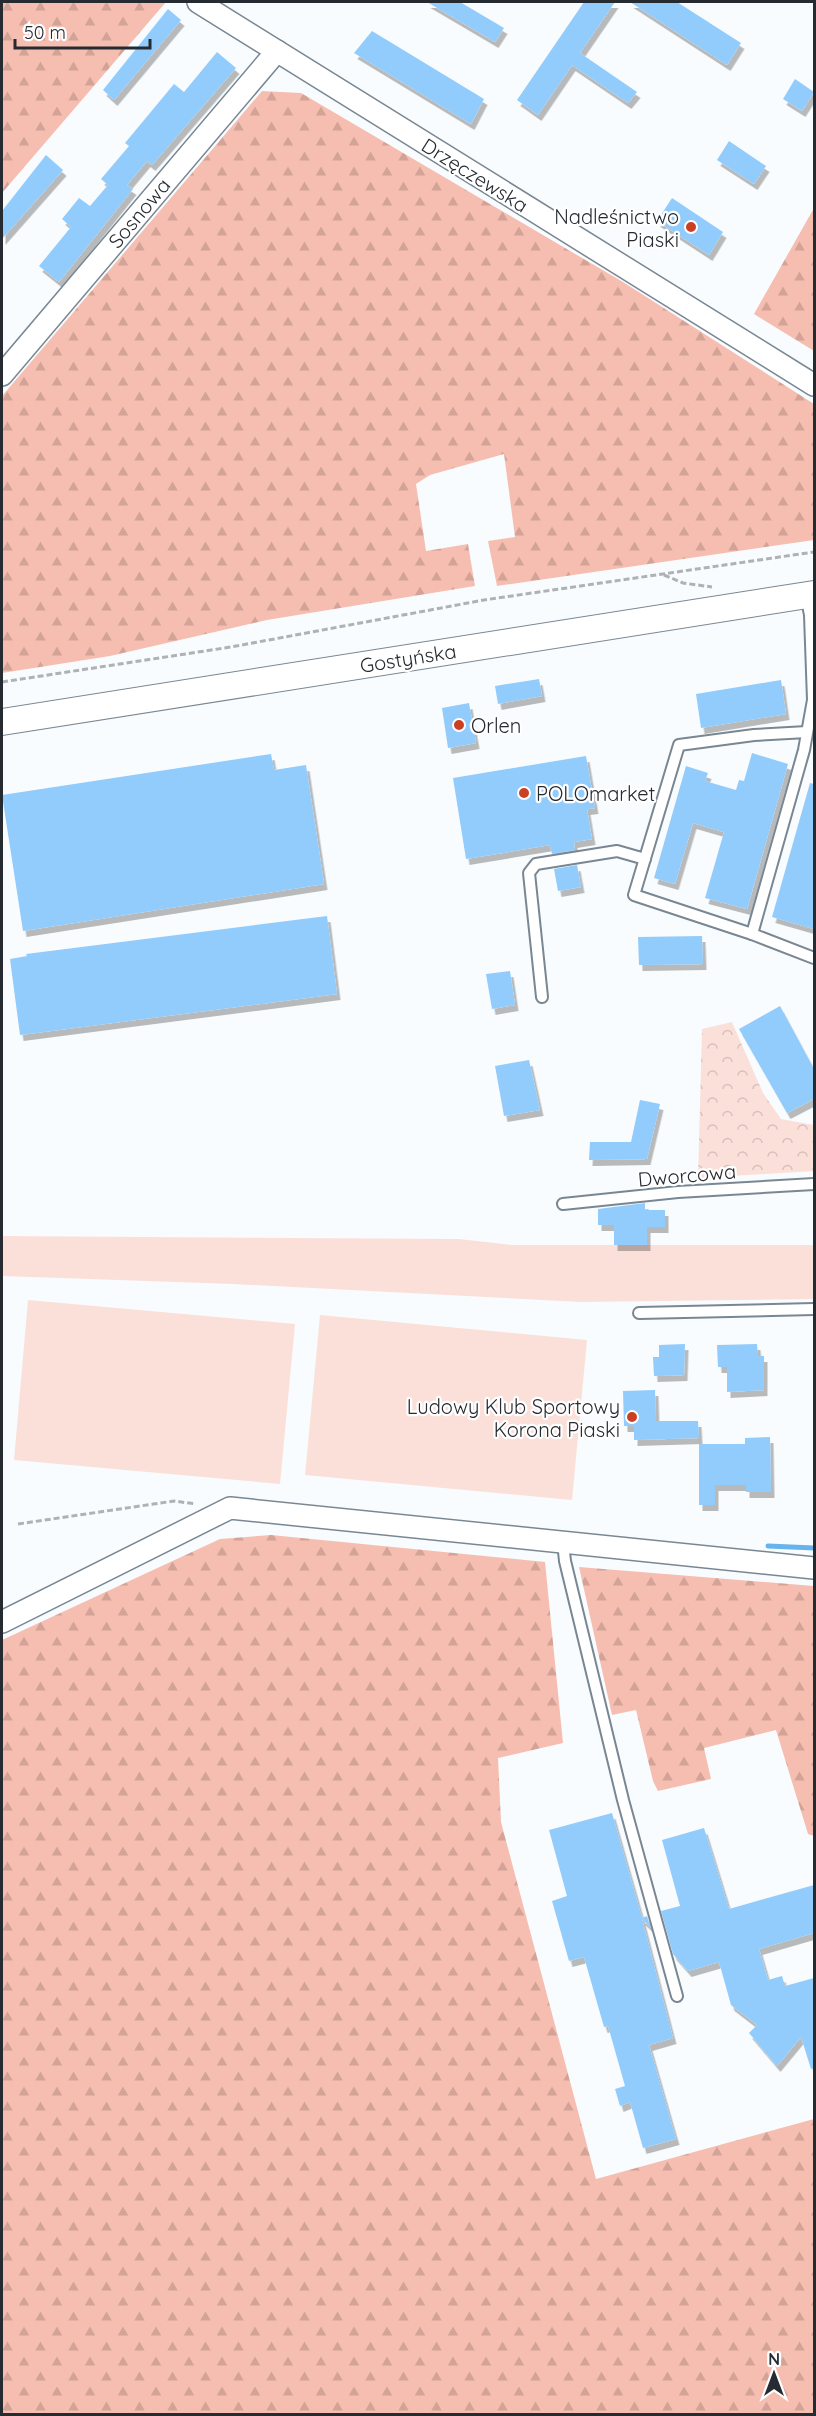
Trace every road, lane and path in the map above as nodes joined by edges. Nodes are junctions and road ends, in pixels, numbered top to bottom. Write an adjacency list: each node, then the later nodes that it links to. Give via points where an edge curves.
1 (198, 2): 2 (street, Drzęczewska)
2 (277, 51): 3 (street, Sosnowa); 4 (street, Drzęczewska)
3 (2, 375)
4 (814, 385)
5 (814, 552): 6 (path)
6 (661, 574): 7 (path, via 683,583); 9 (path)
7 (714, 587)
8 (810, 595): 10 (lane); 11 (street, Gostyńska)
9 (2, 682)
10 (814, 701): 12 (lane)
11 (2, 722)
12 (807, 732): 13 (lane, via 679,745); 14 (lane)
13 (645, 859): 14 (lane, via 634,895); 16 (lane, via 617,851 536,864 529,873)
14 (752, 934): 15 (lane)
15 (814, 958)
16 (543, 998)
17 (814, 1184): 18 (lane, Dworcowa)
18 (563, 1204)
19 (814, 1309): 20 (lane)
20 (639, 1313)
21 (196, 1504): 22 (path, via 174,1501)
22 (18, 1524)
23 (563, 1542): 24 (street); 25 (street, via 230,1508); 26 (lane, via 623,1800)
24 (814, 1568)
25 (2, 1622)
26 (677, 1996)

